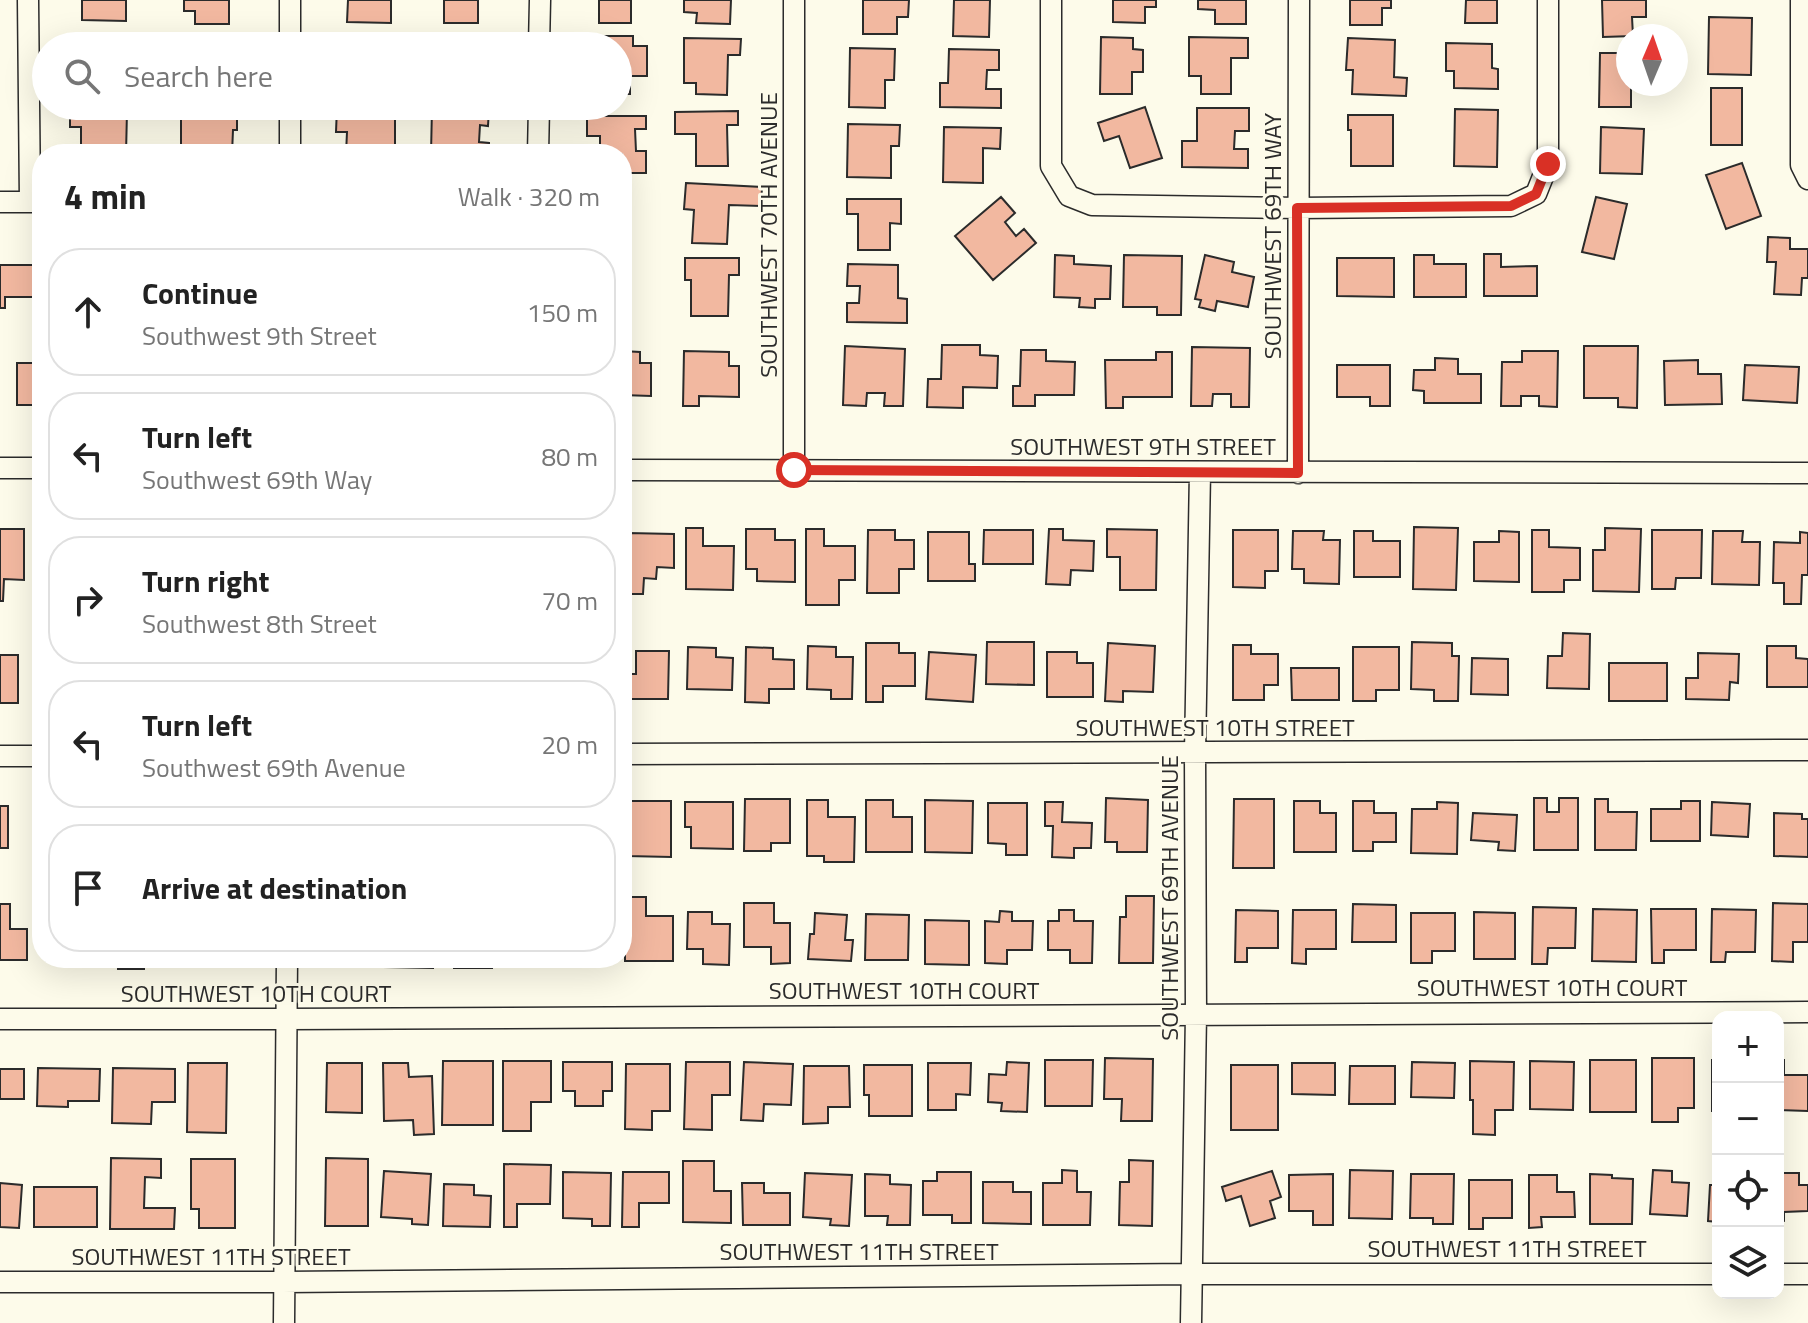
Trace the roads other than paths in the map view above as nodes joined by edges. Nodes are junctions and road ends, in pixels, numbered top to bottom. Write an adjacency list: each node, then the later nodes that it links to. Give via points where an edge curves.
1 (28, 0): 11 (street)
2 (290, 0): 9 (street)
3 (540, 0): 10 (street)
4 (794, 0): 25 (street, SOUTHWEST 70TH AVENUE)
5 (1051, 0): 21 (street, via 1051,166 1069,196 1092,205)
6 (1299, 0): 21 (street, SOUTHWEST 69TH WAY)
7 (1548, 0): 21 (street, via 1548,164 1536,194 1511,206)
8 (1801, 0): 18 (street, via 1801,165)
9 (290, 32)
10 (539, 32)
11 (32, 101)
12 (33, 120): 15 (street)
13 (290, 120): 16 (street)
14 (539, 120): 17 (street)
15 (34, 144)
16 (290, 144)
17 (538, 144)
18 (1808, 179)
19 (0, 202): 20 (street)
20 (32, 202)
21 (1297, 208): 27 (street, SOUTHWEST 69TH WAY)
22 (0, 468): 23 (street)
23 (32, 468)
24 (632, 470): 25 (street, SOUTHWEST 9TH STREET)
25 (794, 470): 26 (street, SOUTHWEST 9TH STREET)
26 (1200, 472): 27 (street, SOUTHWEST 9TH STREET); 30 (street, SOUTHWEST 69TH AVENUE)
27 (1298, 473): 28 (street, SOUTHWEST 9TH STREET)
28 (1808, 473)
29 (1808, 750): 30 (street, SOUTHWEST 10TH STREET)
30 (1195, 753): 31 (street, SOUTHWEST 10TH STREET); 36 (street, SOUTHWEST 69TH AVENUE)
31 (632, 754)
32 (0, 756): 33 (street)
33 (32, 756)
34 (287, 968): 38 (street)
35 (1808, 1012): 36 (street, SOUTHWEST 10TH COURT)
36 (1196, 1014): 38 (street, SOUTHWEST 10TH COURT); 39 (street, SOUTHWEST 69TH AVENUE)
37 (0, 1019): 38 (street, SOUTHWEST 10TH COURT)
38 (287, 1019): 44 (street)
39 (1192, 1274): 40 (street, SOUTHWEST 11TH STREET); 44 (street, SOUTHWEST 11TH STREET); 46 (street, SOUTHWEST 69TH AVENUE)
40 (1712, 1274)
41 (1784, 1274): 42 (street)
42 (1808, 1274)
43 (0, 1282): 44 (street, SOUTHWEST 11TH STREET)
44 (284, 1282): 45 (street)
45 (284, 1323)
46 (1191, 1323)

